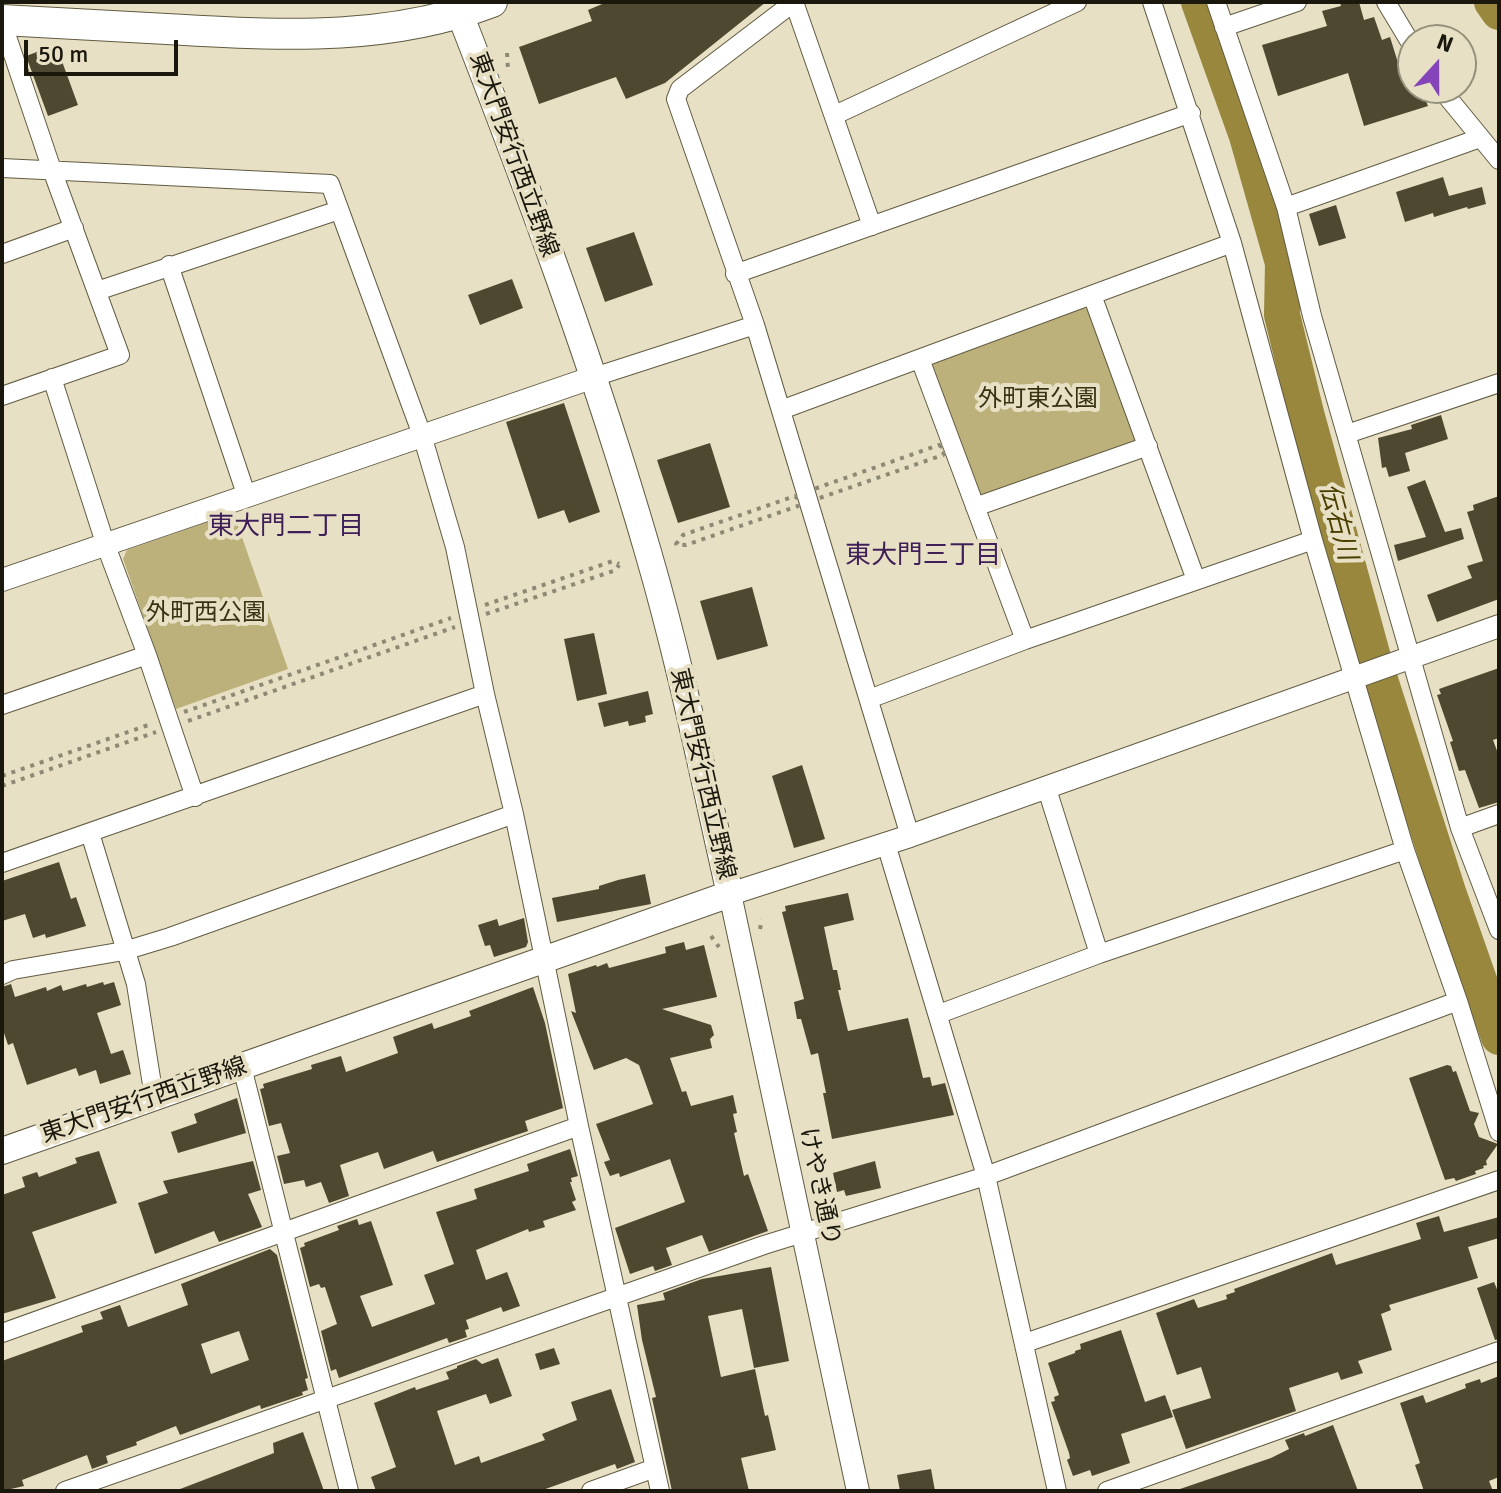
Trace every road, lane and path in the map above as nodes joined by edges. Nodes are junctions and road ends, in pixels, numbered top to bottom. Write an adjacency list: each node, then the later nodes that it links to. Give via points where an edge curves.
1 (492, 2): 8 (highway)
2 (794, 2): 14 (street); 26 (street, via 680,89 676,99)
3 (1077, 2): 14 (street)
4 (1152, 2): 13 (street)
5 (1216, 2): 11 (street)
6 (1297, 2): 11 (street)
7 (1386, 2): 10 (street)
8 (456, 6): 9 (highway, via 411,26 356,33 276,35); 31 (main road, 東大門安行西立野線)
9 (2, 21): 18 (street)
10 (1399, 24)
11 (1224, 27): 19 (street)
12 (1453, 104): 15 (street)
13 (1191, 113): 21 (street); 23 (street)
14 (835, 115): 21 (street)
15 (1480, 138): 16 (street); 19 (street)
16 (1499, 160)
17 (2, 168): 18 (street)
18 (52, 170): 20 (street, via 330,184); 22 (street)
19 (1286, 207): 36 (street)
20 (339, 210): 25 (street); 37 (street)
21 (872, 226): 26 (street)
22 (74, 228): 24 (street); 27 (street)
23 (1232, 243): 28 (street); 43 (street)
24 (2, 254)
25 (169, 265): 27 (street); 40 (street)
26 (735, 274): 29 (street)
27 (97, 291): 32 (street, via 120,355)
28 (1092, 295): 30 (street); 38 (street)
29 (755, 325): 31 (street); 35 (street)
30 (920, 359): 35 (street); 42 (street)
31 (594, 377): 37 (street); 72 (main road, 東大門安行西立野線, via 649,553)
32 (52, 378): 34 (street); 44 (street)
33 (1499, 383): 36 (street)
34 (2, 396)
35 (781, 410): 56 (street)
36 (1347, 434): 53 (street)
37 (422, 435): 40 (street); 55 (street, via 455,547)
38 (1148, 446): 42 (street); 47 (street)
39 (945, 449): 39 (path, via 943,455 817,499 813,495 814,489 939,445)
40 (247, 497): 44 (street)
41 (799, 500): 41 (path, via 798,506 676,544 683,535 795,496)
42 (975, 507): 51 (street)
43 (1313, 540): 47 (street); 54 (street)
44 (106, 546): 46 (street); 52 (street)
45 (619, 564): 45 (path, via 616,570 480,614 486,605 613,561)
46 (2, 580)
47 (1196, 580): 51 (street)
48 (460, 614): 49 (path, via 179,714 180,721)
49 (462, 624)
50 (1499, 626): 53 (street)
51 (1025, 640): 56 (street)
52 (147, 655): 57 (street); 63 (street)
53 (1403, 661): 54 (street); 66 (street)
54 (1357, 676): 62 (street); 70 (street)
55 (485, 694): 63 (street); 64 (street)
56 (869, 699): 68 (street)
57 (2, 705)
58 (159, 721): 60 (path)
59 (162, 730): 61 (path)
60 (2, 776)
61 (2, 786)
62 (1046, 786): 68 (street); 75 (street)
63 (195, 797): 67 (street)
64 (514, 814): 74 (street); 76 (street)
65 (1499, 814): 66 (street)
66 (1460, 828): 73 (street)
67 (90, 833): 71 (street); 74 (street)
68 (910, 836): 69 (street)
69 (886, 844): 72 (street); 79 (street)
70 (1405, 850): 75 (street); 78 (street)
71 (2, 863)
72 (730, 894): 76 (main road, 東大門安行西立野線); 88 (street, けやき通り)
73 (1499, 930)
74 (124, 951): 77 (street); 81 (street, via 136,984)
75 (1099, 954): 79 (street)
76 (545, 958): 80 (main road, 東大門安行西立野線); 82 (street)
77 (2, 975)
78 (1458, 1001): 83 (street); 85 (street)
79 (939, 1014): 85 (street)
80 (242, 1067): 81 (main road, 東大門安行西立野線); 87 (street)
81 (154, 1097): 84 (main road, 東大門安行西立野線)
82 (579, 1126): 87 (street); 89 (street)
83 (1499, 1132)
84 (2, 1151)
85 (986, 1176): 88 (street); 91 (street)
86 (1499, 1180): 91 (street)
87 (282, 1232): 90 (street); 93 (street)
88 (803, 1232): 89 (street); 99 (street, けやき通り)
89 (617, 1296): 93 (street); 94 (street)
90 (2, 1333)
91 (1025, 1343): 100 (street)
92 (1499, 1351): 101 (street)
93 (325, 1398): 95 (street); 96 (street)
94 (655, 1468): 97 (street); 98 (street)
95 (65, 1491)
96 (349, 1491)
97 (591, 1491)
98 (660, 1491)
99 (858, 1491)
100 (1057, 1491)
101 (1107, 1491)

